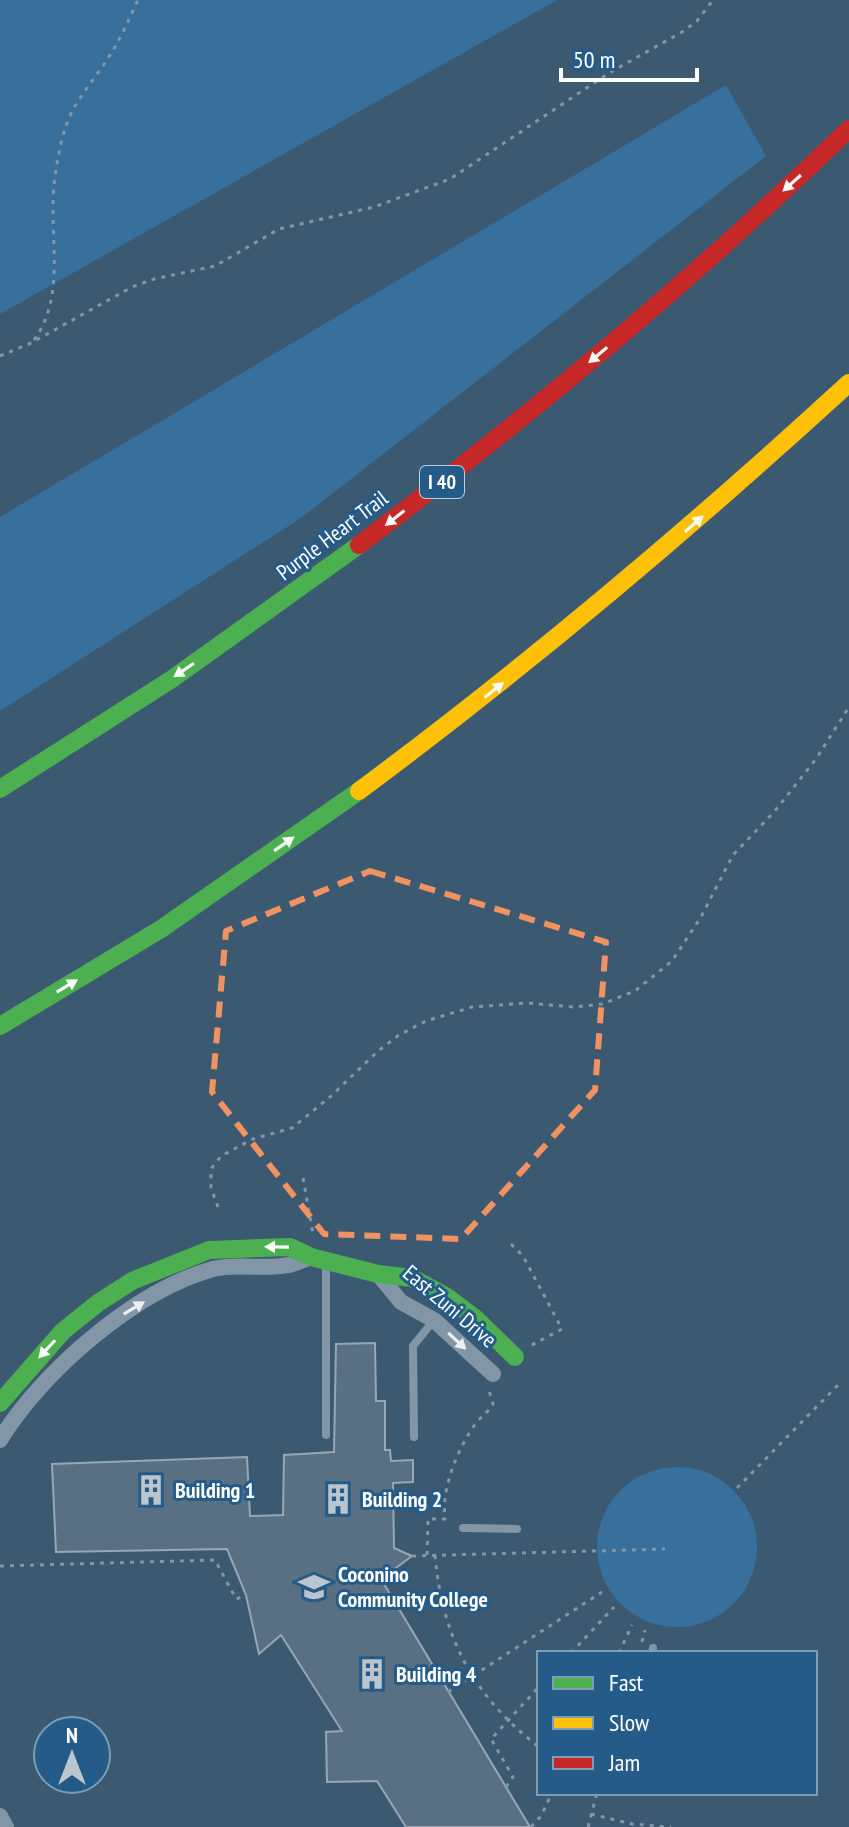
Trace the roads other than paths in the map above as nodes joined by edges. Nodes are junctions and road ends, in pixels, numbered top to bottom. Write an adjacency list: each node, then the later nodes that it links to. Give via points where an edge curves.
1 (849, 129): 3 (main road, Purple Heart Trail / I 40, one-way to 3, via 725,245 487,448 324,574)
2 (849, 383): 4 (main road, one-way to 2, via 160,930 385,773 627,582)
3 (0, 789)
4 (0, 1026)
5 (318, 1258): 6 (main road, East Zuni Drive); 10 (main road, East Zuni Drive, one-way to 10, via 290,1247 209,1250 132,1281 63,1331); 11 (lane); 13 (street, East Zuni Drive, one-way to 5, via 55,1371 123,1314 167,1288 214,1269)
6 (378, 1274): 7 (street, East Zuni Drive, via 401,1302); 8 (main road, East Zuni Drive, via 412,1278 447,1297)
7 (434, 1320): 9 (street, East Zuni Drive, one-way to 9); 12 (lane, via 413,1346)
8 (515, 1357)
9 (487, 1378)
10 (0, 1403)
11 (326, 1435)
12 (414, 1437)
13 (0, 1440)
14 (463, 1528): 15 (lane)
15 (517, 1529)
16 (0, 1816): 17 (street)
17 (6, 1827)

